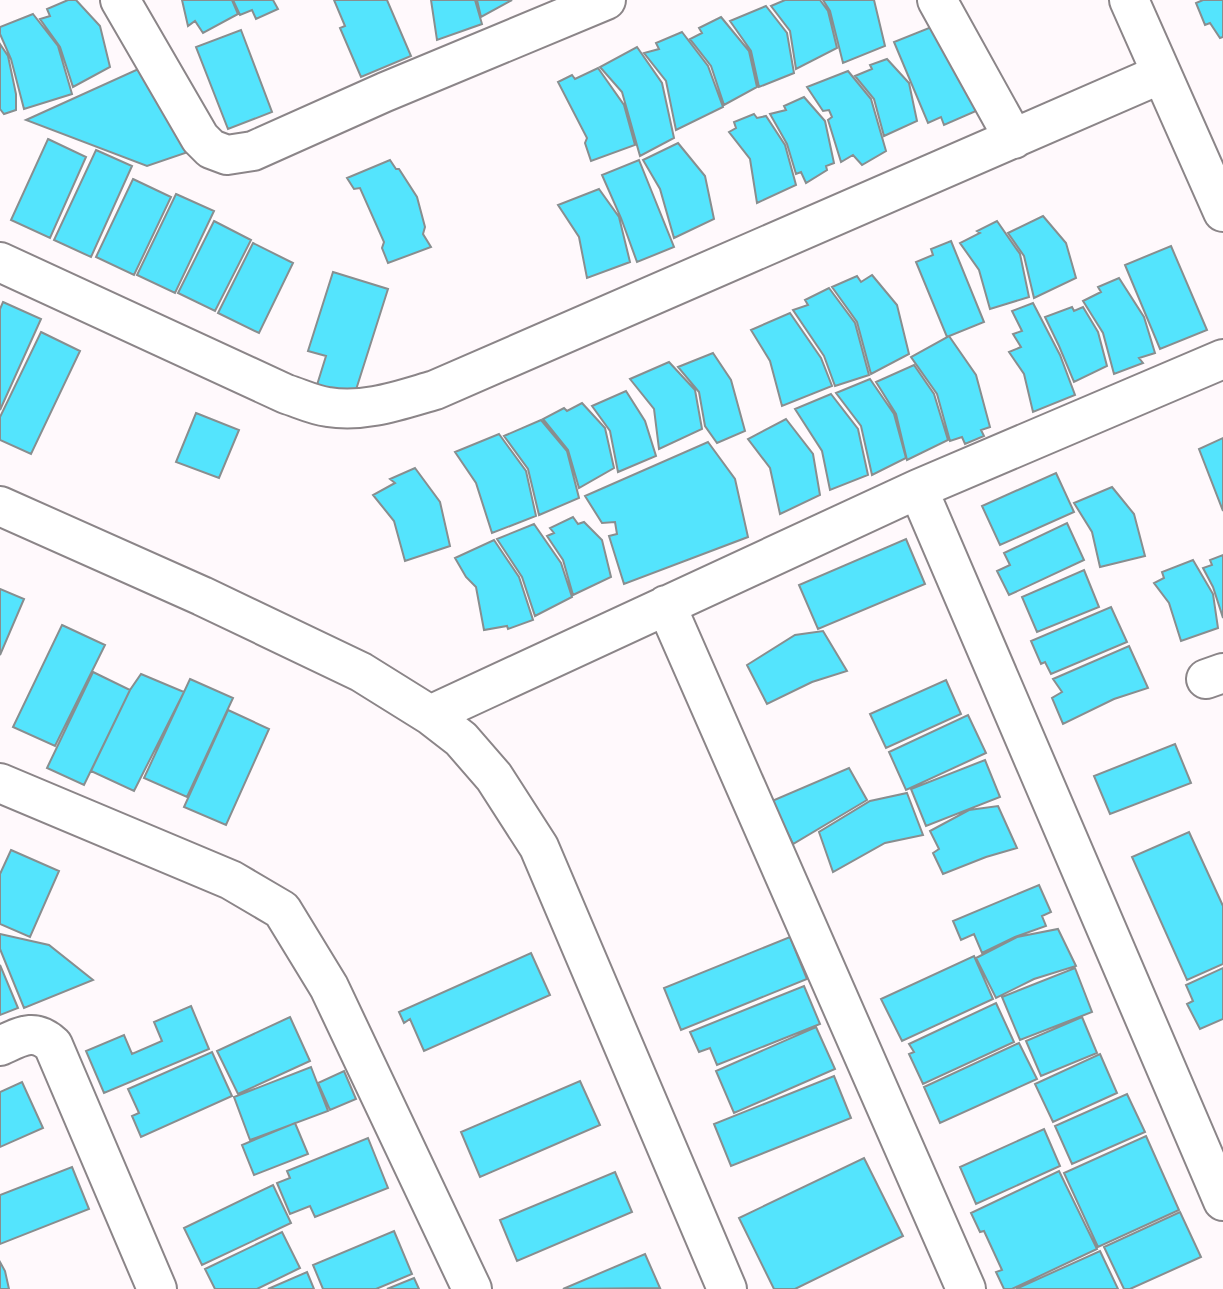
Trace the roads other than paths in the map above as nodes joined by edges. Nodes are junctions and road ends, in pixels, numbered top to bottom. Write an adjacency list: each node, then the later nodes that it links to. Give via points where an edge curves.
1 (120, 0): 2 (street, via 200,138 227,155 253,151)
2 (606, 0)
3 (937, 0): 6 (street)
4 (1129, 0): 5 (street)
5 (1161, 74): 6 (street); 7 (street)
6 (1014, 139): 8 (street, via 435,390 353,410 324,407 286,394)
7 (1223, 212)
8 (0, 262)
9 (1223, 359): 10 (street)
10 (918, 489): 12 (street); 16 (street)
11 (0, 506): 13 (street, via 349,666)
12 (666, 605): 13 (street); 20 (street)
13 (430, 715): 19 (street, via 461,739 494,777 539,847)
14 (0, 783): 18 (street, via 231,880 282,910 329,987)
15 (0, 1046): 17 (street, via 27,1035 46,1038 53,1045)
16 (1223, 1201)
17 (157, 1289)
18 (472, 1289)
19 (726, 1289)
20 (967, 1289)

